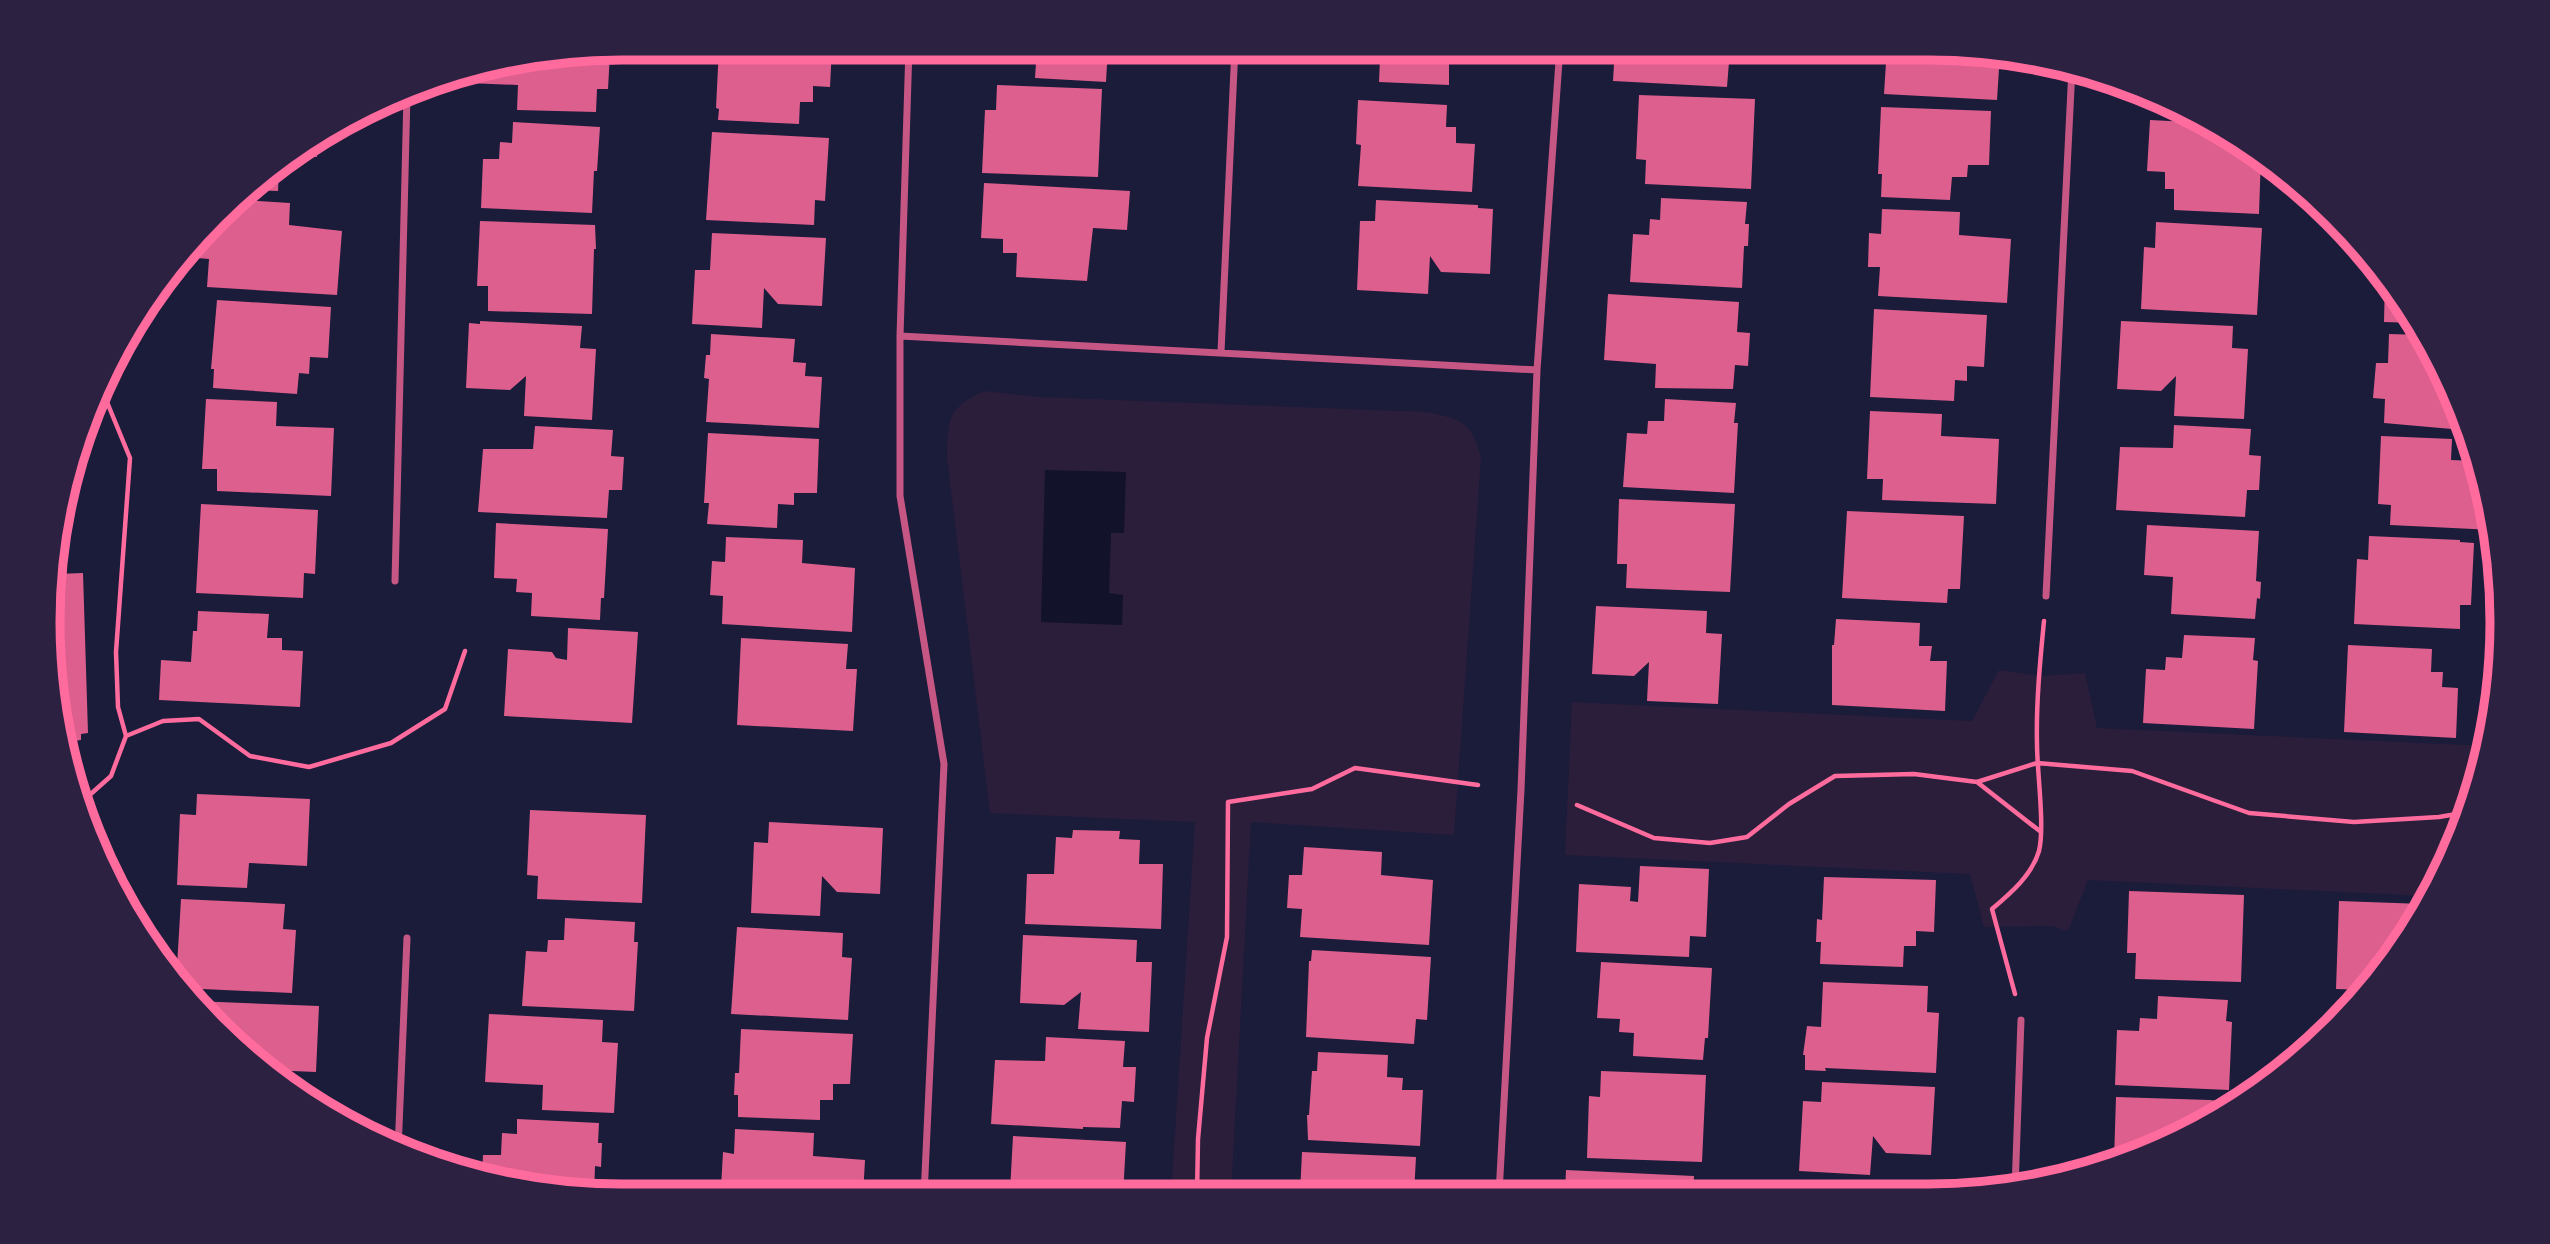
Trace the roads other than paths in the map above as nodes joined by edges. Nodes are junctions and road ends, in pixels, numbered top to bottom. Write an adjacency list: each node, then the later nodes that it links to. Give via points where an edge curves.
1 (909, 60): 6 (street)
2 (1234, 60): 7 (street)
3 (1559, 60): 8 (street)
4 (2071, 78): 10 (street)
5 (407, 102): 9 (street)
6 (900, 336): 7 (street); 15 (street, via 900,496 944,764)
7 (1221, 352): 8 (street)
8 (1537, 370): 16 (street)
9 (395, 581)
10 (2046, 596)
11 (407, 937): 13 (street)
12 (2021, 1020): 14 (street)
13 (399, 1138)
14 (2014, 1178)
15 (925, 1184)
16 (1500, 1184)

